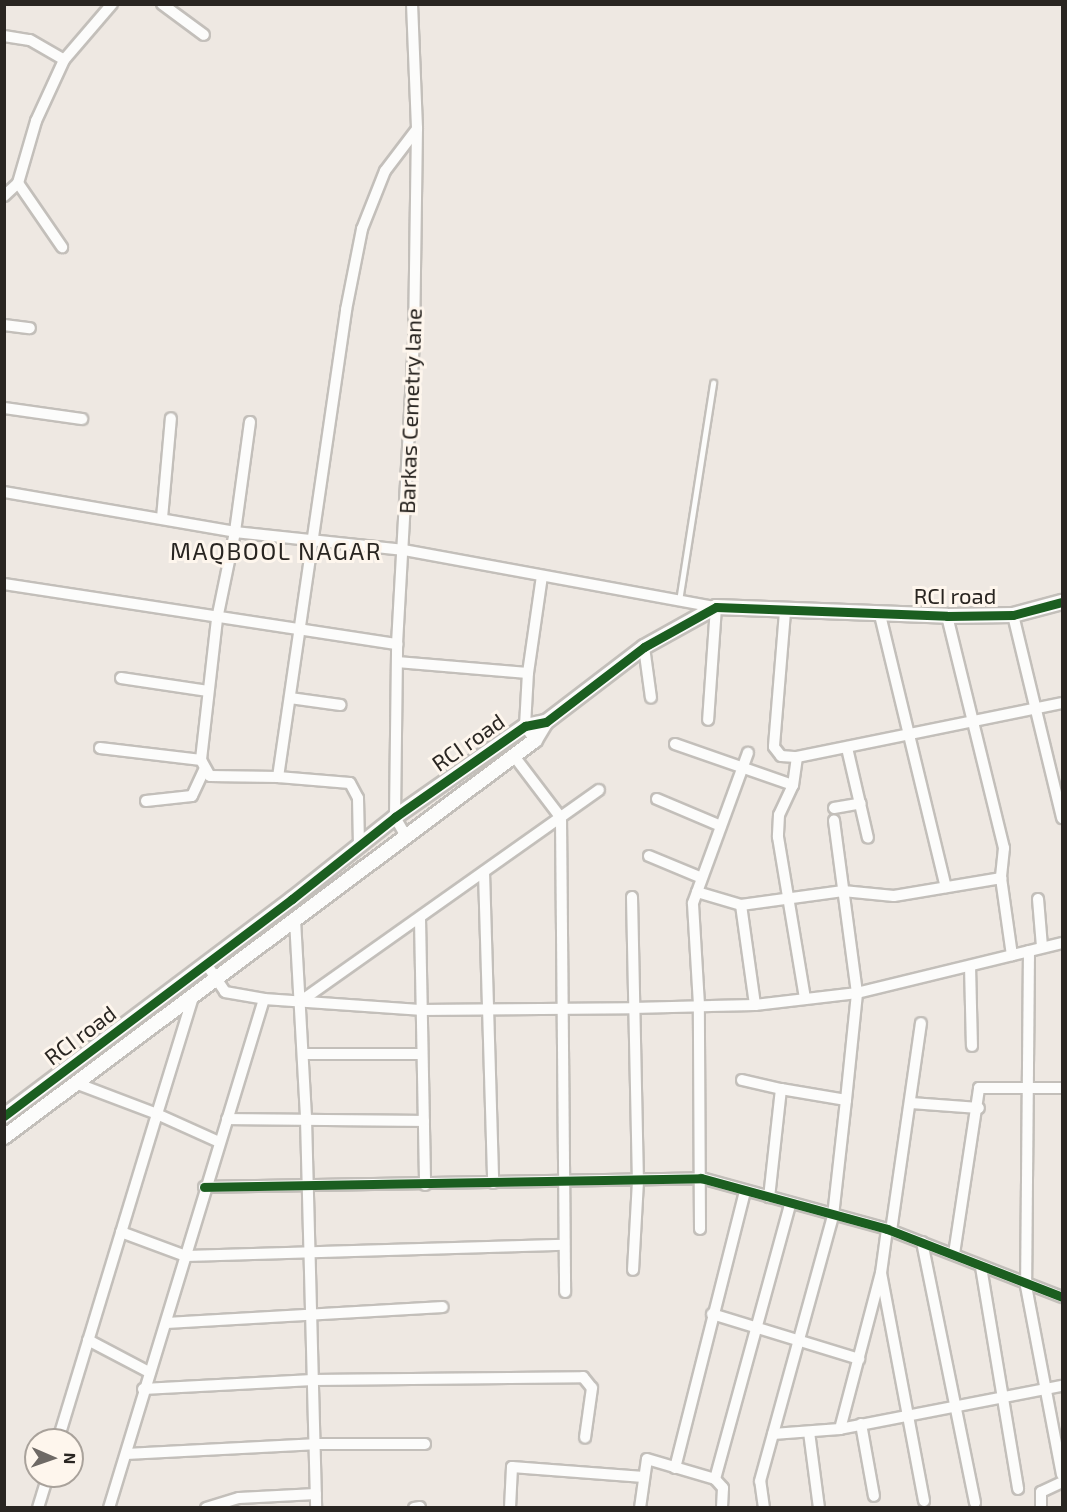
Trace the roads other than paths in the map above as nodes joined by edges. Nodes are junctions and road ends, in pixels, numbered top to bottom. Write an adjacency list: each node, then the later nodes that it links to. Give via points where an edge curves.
1 (112, 4): 6 (street)
2 (162, 4): 4 (street)
3 (412, 4): 7 (street, Barkas Cemetry lane)
4 (204, 35)
5 (4, 36): 6 (street, via 30,40)
6 (64, 60): 8 (street, via 36,121)
7 (417, 129): 21 (street, via 385,171 362,229); 22 (street, Barkas Cemetry lane)
8 (18, 183): 9 (street); 10 (street)
9 (4, 196)
10 (62, 247)
11 (4, 325): 12 (street)
12 (30, 328)
13 (713, 383): 25 (lane)
14 (4, 408): 16 (street)
15 (171, 418): 19 (street)
16 (82, 419)
17 (250, 422): 20 (street)
18 (4, 492): 19 (street)
19 (162, 518): 20 (street)
20 (235, 532): 21 (street); 32 (street)
21 (312, 541): 22 (street); 33 (street)
22 (404, 550): 23 (street); 34 (street, Barkas Cemetry lane)
23 (542, 576): 25 (street); 37 (street)
24 (4, 584): 32 (street)
25 (679, 601): 27 (street)
26 (1062, 602): 30 (street, RCI road)
27 (716, 607): 28 (street, RCI road); 35 (street, RCI road); 45 (street)
28 (785, 612): 29 (street, RCI road); 56 (street, via 774,747 782,756)
29 (880, 615): 31 (street, RCI road); 49 (street)
30 (1013, 615): 31 (street, RCI road); 44 (street)
31 (947, 616): 47 (street)
32 (217, 618): 33 (street); 39 (street)
33 (299, 628): 34 (street); 40 (street)
34 (397, 644): 36 (street, Barkas Cemetry lane)
35 (644, 647): 41 (street); 46 (street, RCI road)
36 (397, 662): 37 (street); 66 (street, Barkas Cemetry lane)
37 (528, 673): 48 (street)
38 (121, 678): 39 (street)
39 (208, 691): 57 (street)
40 (290, 698): 43 (street); 59 (street)
41 (651, 698)
42 (1062, 704): 44 (street)
43 (341, 705)
44 (1038, 709): 47 (street); 68 (street)
45 (708, 720)
46 (546, 722): 48 (street, RCI road); 50 (street)
47 (973, 722): 49 (street); 77 (street, via 1004,848)
48 (525, 726): 50 (street); 66 (street, RCI road)
49 (911, 735): 53 (street); 78 (street)
50 (535, 740): 55 (street)
51 (675, 744): 58 (street)
52 (100, 748): 57 (street)
53 (846, 748): 56 (street); 64 (street)
54 (748, 753): 58 (street)
55 (514, 756): 67 (street); 71 (street)
56 (797, 757): 60 (street)
57 (202, 765): 59 (street, via 210,776); 63 (street, via 192,796)
58 (742, 766): 60 (street); 70 (street)
59 (278, 777): 73 (street, via 350,783 358,798)
60 (793, 785): 82 (street, via 778,825)
61 (598, 790): 67 (street)
62 (657, 799): 70 (street)
63 (146, 801)
64 (861, 803): 65 (street); 72 (street)
65 (834, 808)
66 (395, 817): 71 (street); 73 (street, RCI road)
67 (561, 818): 75 (street); 102 (street)
68 (1062, 818)
69 (834, 821): 79 (street)
70 (721, 826): 76 (street)
71 (406, 838): 86 (street)
72 (868, 838)
73 (359, 845): 91 (street, RCI road)
74 (649, 856): 76 (street)
75 (484, 872): 85 (street); 104 (street)
76 (702, 878): 80 (street)
77 (1001, 878): 78 (street); 90 (street)
78 (946, 887): 79 (street, via 894,896)
79 (843, 891): 82 (street); 95 (street)
80 (697, 892): 84 (street); 99 (street, via 693,903)
81 (632, 897): 101 (street)
82 (789, 898): 84 (street); 97 (street)
83 (1038, 899): 88 (street)
84 (741, 906): 100 (street)
85 (420, 919): 98 (street); 103 (street)
86 (295, 920): 93 (street); 98 (street)
87 (1062, 943): 88 (street)
88 (1042, 947): 89 (street)
89 (1029, 951): 90 (street); 111 (street)
90 (1012, 955): 92 (street)
91 (207, 965): 93 (street); 118 (street, RCI road)
92 (970, 966): 95 (street); 106 (street)
93 (215, 977): 94 (street); 96 (street, via 225,992)
94 (194, 993): 110 (street); 117 (street)
95 (857, 993): 97 (street); 114 (street)
96 (264, 999): 98 (street); 119 (street)
97 (805, 999): 100 (street)
98 (301, 1001): 103 (street); 107 (street)
99 (699, 1005): 100 (street); 101 (street); 124 (street)
100 (755, 1005)
101 (632, 1008): 102 (street); 125 (street)
102 (562, 1009): 104 (street); 127 (street)
103 (420, 1010): 104 (street); 108 (street)
104 (489, 1011): 126 (street)
105 (921, 1023): 115 (street)
106 (972, 1046)
107 (303, 1054): 108 (street); 120 (street)
108 (421, 1054): 121 (street)
109 (742, 1080): 113 (street)
110 (78, 1084): 117 (street); 122 (street)
111 (1026, 1087): 112 (street); 116 (street, via 979,1088); 146 (street)
112 (1062, 1088)
113 (781, 1089): 114 (street); 132 (street)
114 (846, 1100): 134 (street)
115 (911, 1103): 116 (street); 136 (street)
116 (979, 1108): 141 (street)
117 (157, 1114): 123 (street); 137 (street)
118 (4, 1116)
119 (227, 1119): 120 (street); 123 (street)
120 (306, 1119): 121 (street); 129 (street)
121 (424, 1121): 128 (street)
122 (4, 1137)
123 (219, 1142): 130 (street)
124 (701, 1178): 125 (street); 131 (street); 135 (street)
125 (638, 1181): 127 (street); 144 (street)
126 (493, 1183): 127 (street); 128 (street)
127 (564, 1183): 139 (street)
128 (425, 1185): 129 (street)
129 (306, 1186): 130 (street); 140 (street)
130 (204, 1187): 142 (street)
131 (745, 1191): 132 (street); 150 (street)
132 (769, 1197): 133 (street)
133 (790, 1204): 134 (street); 153 (street)
134 (833, 1216): 136 (street); 155 (street)
135 (700, 1228)
136 (889, 1230): 138 (street); 145 (street)
137 (121, 1232): 142 (street); 154 (street)
138 (922, 1242): 141 (street); 163 (street)
139 (564, 1245): 140 (street); 147 (street)
140 (309, 1251): 142 (street); 151 (street)
141 (954, 1254): 143 (street)
142 (186, 1256): 152 (street)
143 (981, 1267): 146 (street); 162 (street)
144 (633, 1270)
145 (881, 1273): 156 (street); 164 (street)
146 (1026, 1286): 148 (street); 160 (street)
147 (565, 1292)
148 (1062, 1297)
149 (443, 1308): 151 (street)
150 (712, 1314): 153 (street); 174 (street)
151 (310, 1316): 152 (street); 158 (street)
152 (167, 1323): 157 (street)
153 (756, 1326): 155 (street); 177 (street)
154 (88, 1340): 157 (street); 166 (street)
155 (799, 1340): 156 (street); 169 (street)
156 (859, 1359): 167 (street)
157 (149, 1372): 161 (street)
158 (313, 1380): 161 (street); 170 (street, via 583,1377 592,1388); 171 (street)
159 (1062, 1386): 160 (street)
160 (1046, 1388): 162 (street); 175 (street)
161 (143, 1389): 173 (street)
162 (1003, 1398): 163 (street); 180 (street)
163 (955, 1407): 164 (street); 187 (street)
164 (908, 1416): 165 (street); 185 (street)
165 (861, 1424): 167 (street); 184 (street)
166 (62, 1428)
167 (840, 1429): 168 (street)
168 (809, 1432): 169 (street); 198 (street)
169 (773, 1434): 197 (street, via 760,1481)
170 (585, 1438)
171 (314, 1444): 172 (street); 173 (street); 183 (street)
172 (425, 1444)
173 (126, 1454): 190 (street)
174 (675, 1468): 176 (street, via 647,1459); 177 (street)
175 (1062, 1475)
176 (644, 1477): 194 (street, via 512,1467); 195 (street)
177 (715, 1479): 196 (street, via 723,1488)
178 (1062, 1482): 181 (street)
179 (44, 1488): 189 (street)
180 (1018, 1489)
181 (1041, 1492): 182 (street); 199 (street)
182 (1062, 1492)
183 (316, 1494): 186 (street); 192 (street)
184 (874, 1496)
185 (924, 1501)
186 (243, 1503): 191 (street)
187 (975, 1503)
188 (420, 1507): 193 (street)
189 (38, 1508)
190 (109, 1508)
191 (206, 1508)
192 (316, 1508)
193 (414, 1508)
194 (510, 1508)
195 (640, 1508)
196 (722, 1508)
197 (764, 1508)
198 (819, 1508)
199 (1041, 1508)

